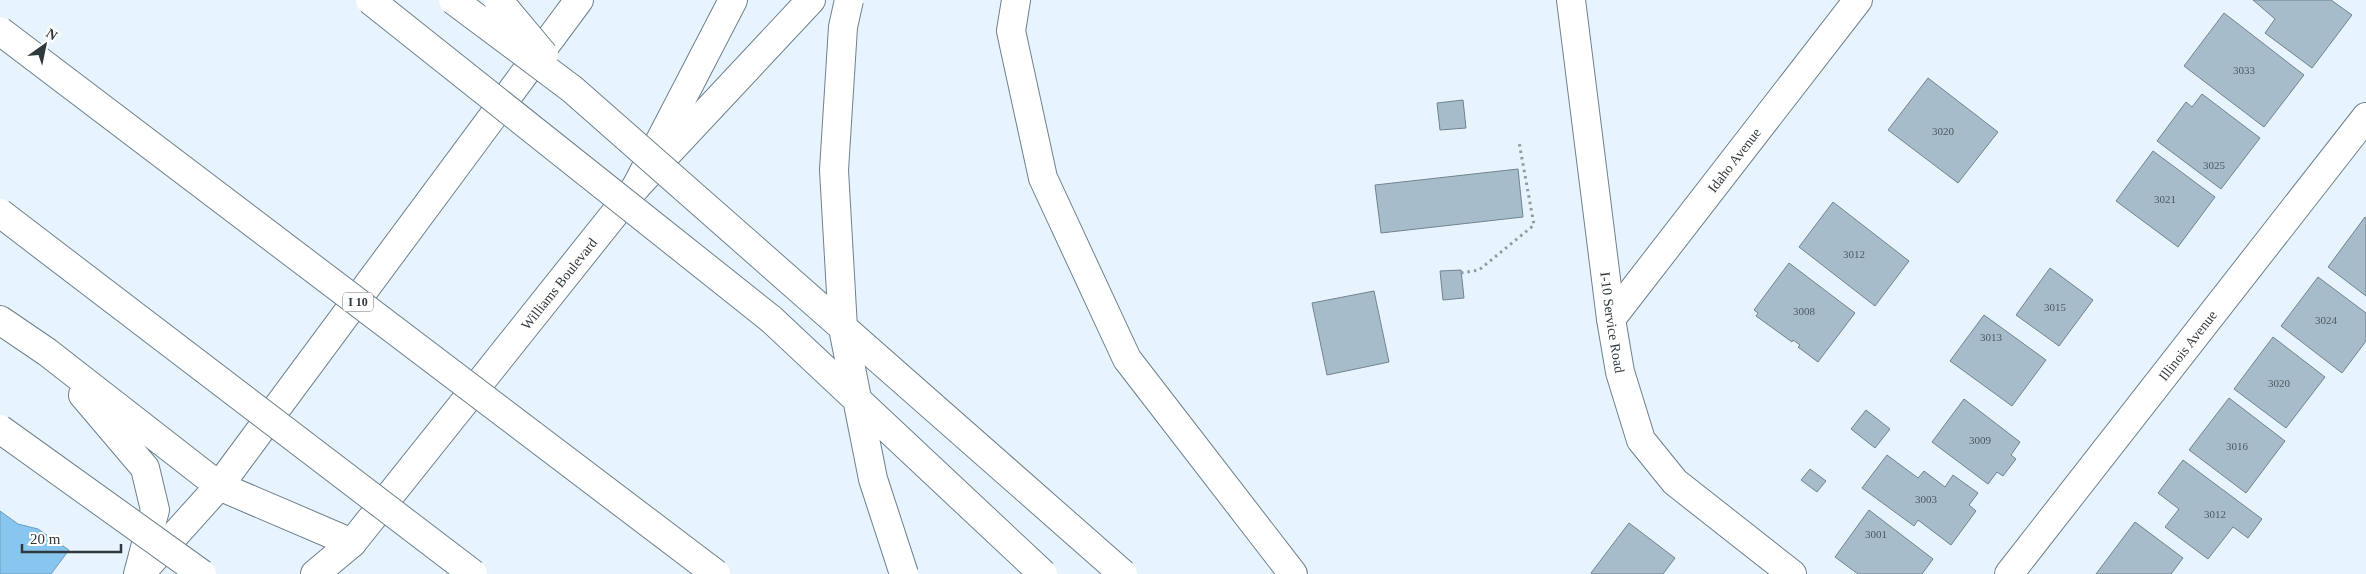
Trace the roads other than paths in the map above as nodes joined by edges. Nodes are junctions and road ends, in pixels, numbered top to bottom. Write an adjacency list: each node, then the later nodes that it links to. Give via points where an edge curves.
1 (370, 0): 28 (main road, bridge, via 771,319)
2 (453, 0): 12 (main road, bridge)
3 (498, 0): 12 (main road, bridge)
4 (579, 0): 20 (main road)
5 (733, 0): 14 (main road)
6 (811, 0): 14 (main road, Williams Boulevard)
7 (849, 0): 27 (main road, bridge, via 843,27 834,170 842,328 873,479)
8 (1016, 0): 30 (main road, via 1011,31 1043,178 1127,359)
9 (1571, 0): 16 (main road, I-10 Service Road)
10 (1858, 0): 16 (main road, Idaho Avenue)
11 (0, 31): 26 (main road, I 10, bridge)
12 (572, 89): 29 (main road, bridge)
13 (2366, 117): 32 (main road, Illinois Avenue)
14 (636, 187): 21 (main road, Williams Boulevard)
15 (0, 213): 25 (main road, bridge)
16 (1611, 319): 31 (main road, I-10 Service Road, via 1620,372 1641,440 1675,482)
17 (0, 320): 18 (main road)
18 (47, 352): 20 (main road); 22 (main road, via 145,468 155,510)
19 (0, 429): 23 (main road, bridge)
20 (218, 486): 21 (main road); 22 (main road)
21 (352, 543): 24 (main road, Williams Boulevard)
22 (139, 574)
23 (202, 574)
24 (315, 574)
25 (473, 574)
26 (716, 574)
27 (904, 574)
28 (1043, 574)
29 (1123, 574)
30 (1293, 574)
31 (1792, 574)
32 (2009, 574)

